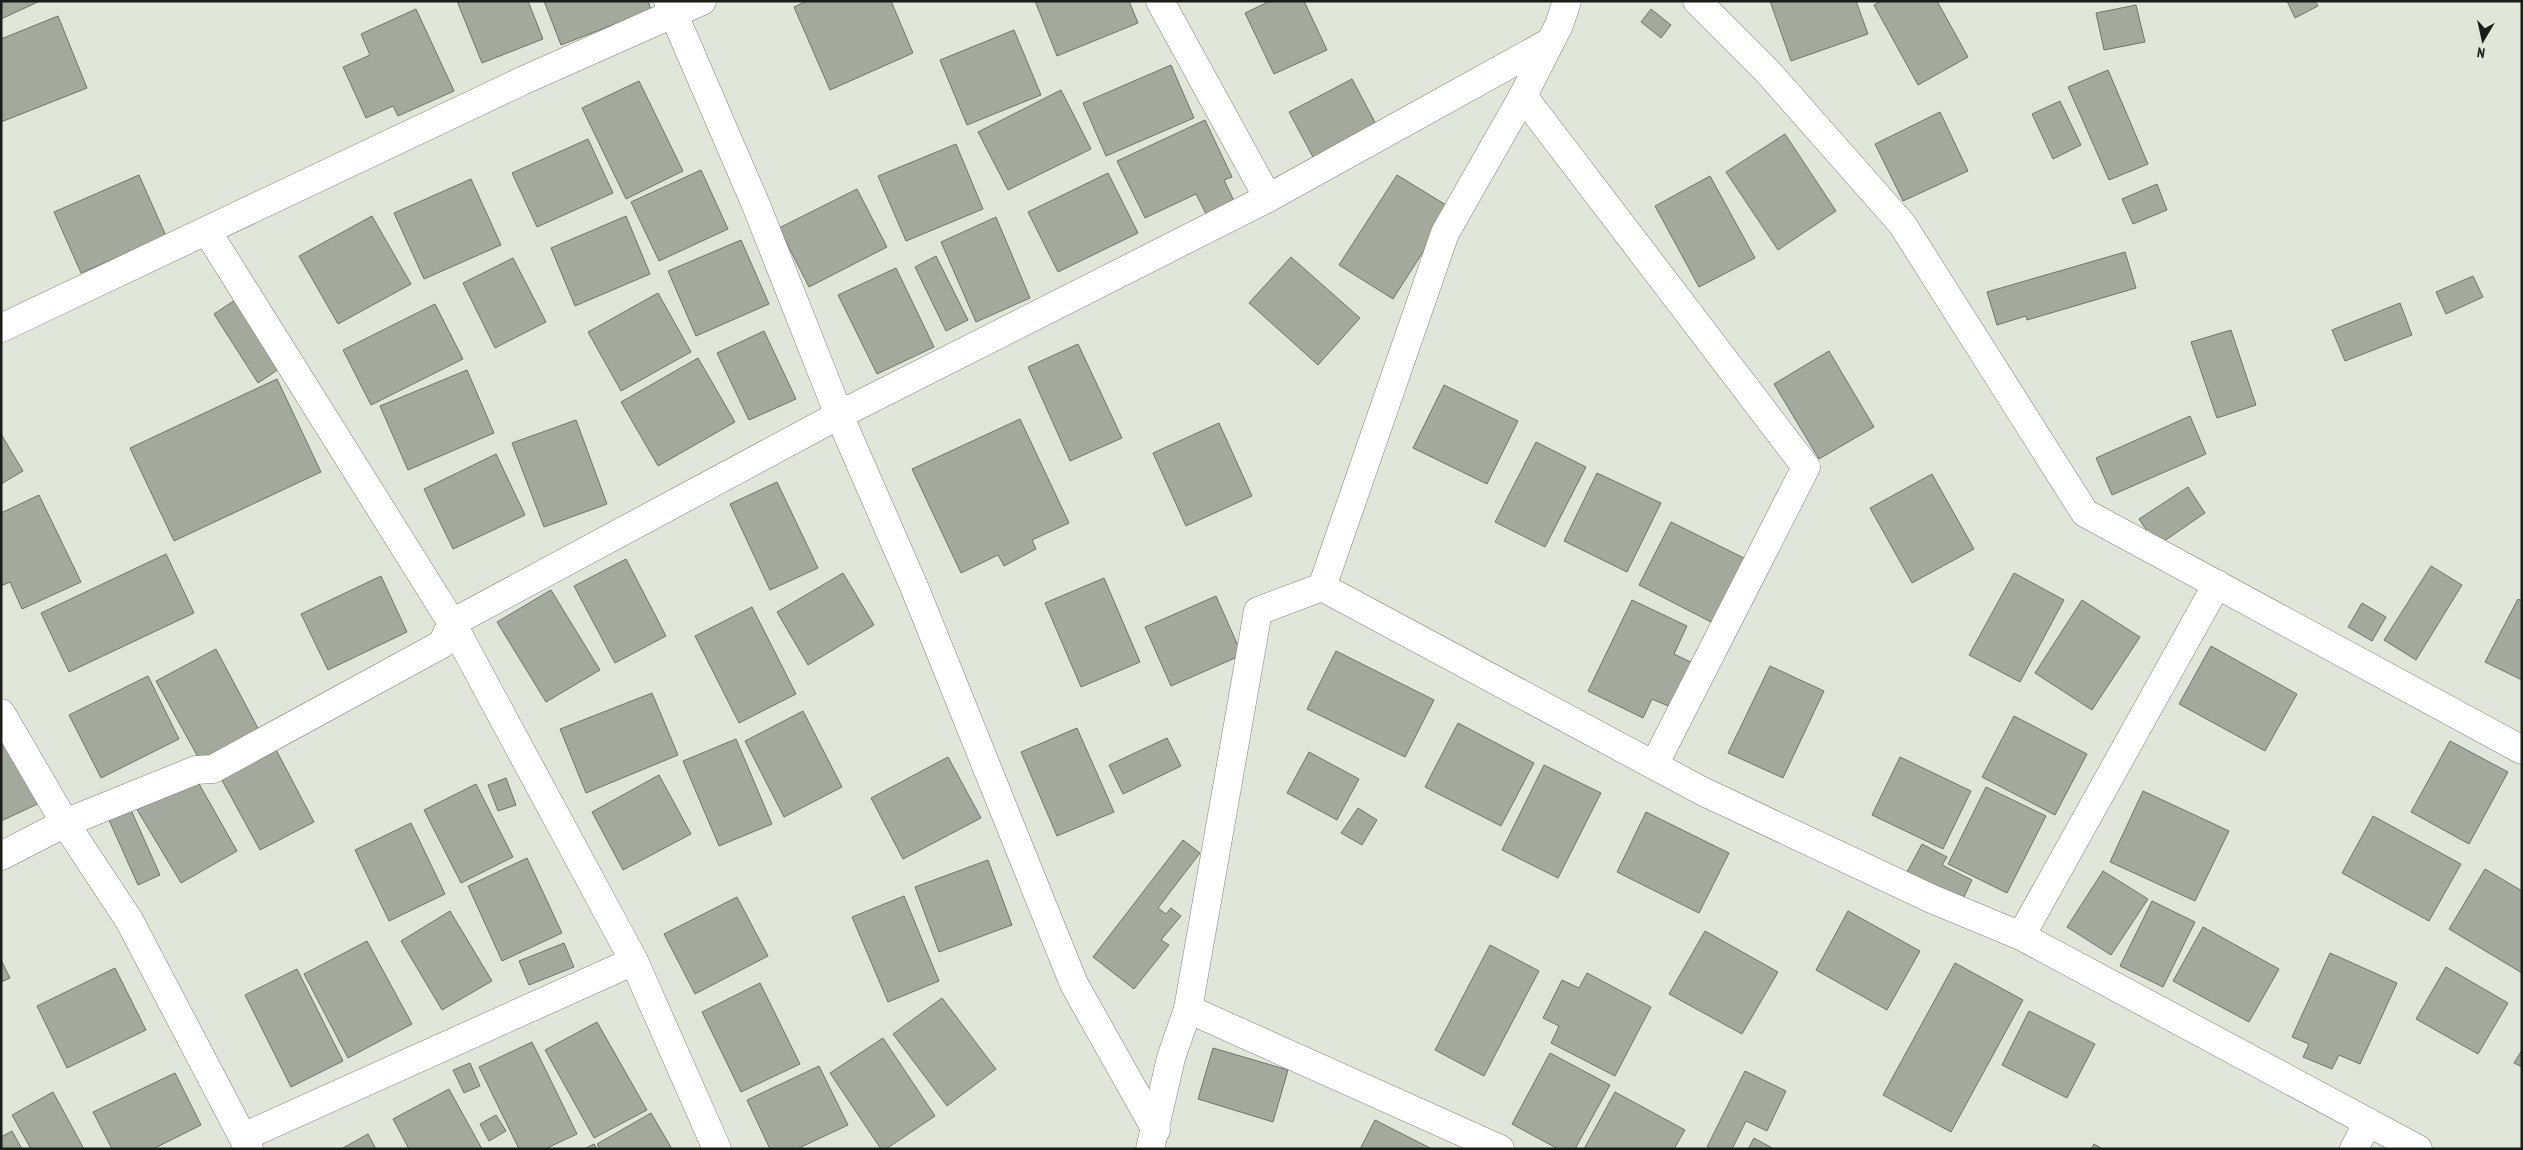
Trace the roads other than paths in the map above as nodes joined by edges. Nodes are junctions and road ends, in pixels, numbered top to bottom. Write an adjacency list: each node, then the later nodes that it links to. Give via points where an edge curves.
1 (702, 1): 5 (street)
2 (1160, 1): 8 (street)
3 (1566, 1): 6 (street)
4 (1697, 1): 12 (street, via 1768,72 1902,224 2085,513)
5 (670, 7): 9 (street); 11 (street, via 756,205)
6 (1550, 42): 7 (street); 8 (street)
7 (1523, 96): 13 (street, via 1444,233); 17 (street, via 1806,467)
8 (1268, 198): 11 (street)
9 (207, 231): 10 (street); 14 (street)
10 (1, 328)
11 (839, 415): 14 (street); 24 (street, via 915,589 1074,984)
12 (2217, 584): 16 (street); 20 (street)
13 (1322, 587): 17 (street); 22 (street, via 1258,612)
14 (452, 623): 18 (street, via 442,644 213,769 196,770); 21 (street)
15 (1, 713): 18 (street)
16 (2522, 750)
17 (1654, 765): 20 (street, via 1932,900)
18 (65, 823): 19 (street); 25 (street, via 129,920)
19 (1, 856)
20 (2021, 936): 23 (street)
21 (634, 961): 25 (street); 26 (street)
22 (1188, 1009): 24 (street, via 1172,1058); 27 (street)
23 (2368, 1122): 28 (street); 29 (street)
24 (1153, 1139)
25 (246, 1143)
26 (717, 1149)
27 (1500, 1149)
28 (2354, 1149)
29 (2418, 1149)

